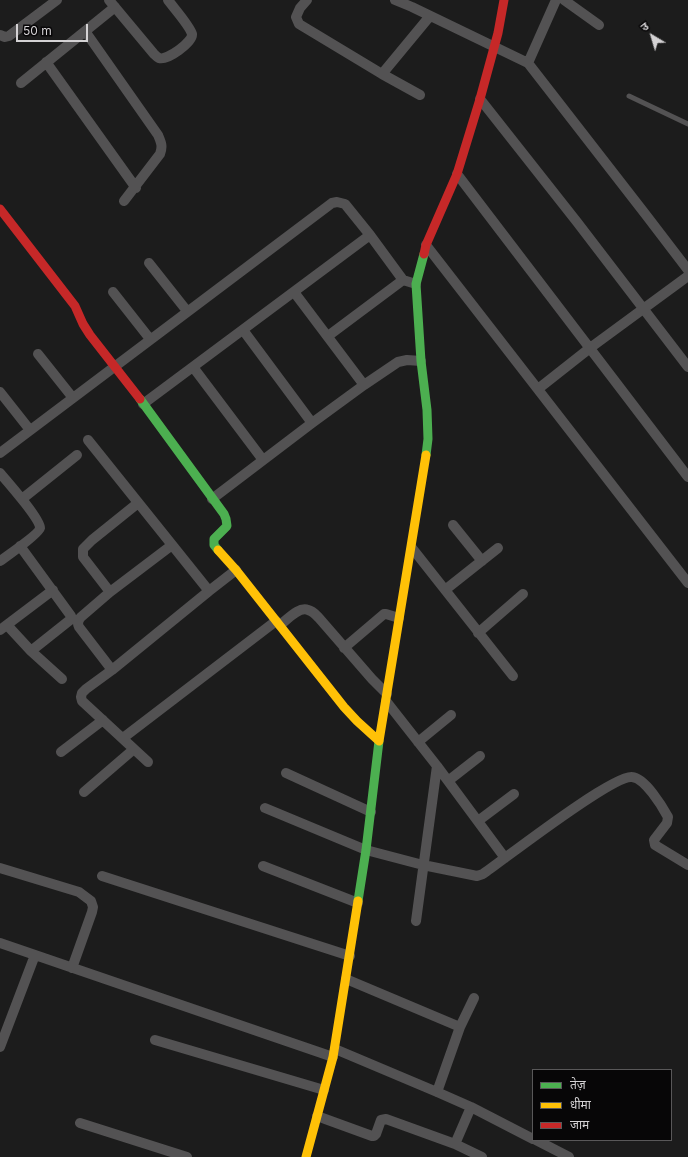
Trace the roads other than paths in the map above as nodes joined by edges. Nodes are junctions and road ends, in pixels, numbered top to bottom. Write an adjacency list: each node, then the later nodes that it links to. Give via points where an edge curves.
1 (57, 0): 12 (street, via 9,36 5,38)
2 (168, 0): 8 (street, via 192,34 187,43 164,58 154,54)
3 (307, 0): 16 (street, via 296,17 299,24)
4 (395, 0): 9 (street)
5 (504, 0): 13 (street)
6 (556, 0): 15 (street)
7 (564, 0): 10 (street)
8 (112, 3): 11 (street)
9 (430, 16): 13 (street); 16 (street)
10 (599, 25)
11 (85, 31): 14 (street); 23 (street, via 162,144 160,154)
12 (0, 35)
13 (494, 47): 15 (street); 20 (street)
14 (46, 62): 17 (street); 23 (street)
15 (528, 63): 29 (street)
16 (382, 74): 18 (street)
17 (21, 83)
18 (420, 95)
19 (629, 96): 21 (lane)
20 (480, 99): 22 (street); 35 (street)
21 (688, 124)
22 (457, 174): 27 (street); 40 (street)
23 (136, 188): 24 (street)
24 (124, 201)
25 (0, 209): 43 (street, via 75,306 86,329)
26 (370, 235): 31 (street); 34 (street); 36 (street, via 345,204 332,203)
27 (426, 245): 32 (street); 47 (street)
28 (149, 263): 36 (street)
29 (688, 270)
30 (688, 276): 35 (street)
31 (403, 280): 32 (street); 38 (street)
32 (416, 284): 42 (street)
33 (113, 292): 39 (street)
34 (294, 292): 37 (street); 38 (street)
35 (644, 309): 40 (street); 45 (street)
36 (187, 311): 39 (street)
37 (243, 330): 44 (street); 51 (street)
38 (328, 336): 46 (street)
39 (150, 339): 43 (street)
40 (590, 348): 47 (street); 58 (street)
41 (38, 354): 49 (street)
42 (421, 361): 46 (street, via 398,362); 65 (street, via 428,440)
43 (114, 367): 49 (street); 50 (street)
44 (193, 367): 50 (street); 56 (street)
45 (688, 367)
46 (364, 385): 51 (street)
47 (538, 389): 70 (street)
48 (0, 392): 52 (street)
49 (73, 398): 52 (street)
50 (143, 404): 59 (street)
51 (312, 424): 56 (street)
52 (30, 430): 54 (street)
53 (88, 440): 61 (street)
54 (0, 453)
55 (77, 455): 60 (street)
56 (263, 460): 59 (street)
57 (0, 473): 60 (street)
58 (688, 476)
59 (212, 499): 69 (street, via 228,522 227,527 214,539 214,545)
60 (22, 500): 64 (street, via 40,528)
61 (138, 503): 63 (street); 74 (street, via 83,549 83,557)
62 (453, 525): 67 (street)
63 (172, 545): 73 (street); 74 (street)
64 (20, 546): 68 (street); 71 (street)
65 (412, 548): 72 (street); 76 (street)
66 (498, 548): 67 (street)
67 (482, 561): 72 (street)
68 (0, 562)
69 (236, 570): 73 (street); 77 (street)
70 (688, 583)
71 (53, 590): 78 (street); 81 (street, via 71,618)
72 (445, 590): 79 (street)
73 (209, 591): 82 (street)
74 (110, 592): 82 (street, via 81,617 78,623)
75 (523, 594): 79 (street)
76 (399, 618): 80 (street, via 384,614); 85 (street)
77 (278, 623): 80 (street, via 298,611 307,609); 88 (street); 89 (street, via 344,706)
78 (4, 628): 81 (street)
79 (478, 633): 83 (street)
80 (344, 648): 85 (street)
81 (31, 651): 84 (street)
82 (112, 670): 87 (street, via 86,689 81,697 82,701)
83 (513, 676)
84 (62, 679)
85 (386, 697): 89 (street); 90 (street)
86 (451, 715): 90 (street)
87 (103, 720): 88 (street); 92 (street)
88 (123, 738): 91 (street)
89 (379, 741): 101 (street)
90 (418, 742): 95 (street)
91 (134, 749): 94 (street); 98 (street)
92 (61, 752)
93 (480, 756): 97 (street)
94 (148, 762)
95 (437, 766): 97 (street); 106 (street)
96 (286, 773): 101 (street)
97 (448, 781): 102 (street)
98 (84, 792)
99 (514, 794): 102 (street)
100 (265, 808): 103 (street)
101 (371, 812): 103 (street)
102 (478, 821): 104 (street)
103 (366, 850): 106 (street); 110 (street)
104 (505, 858): 105 (street, via 598,793 618,781 632,777 649,789 668,817 667,823 654,840 655,845); 106 (street, via 476,876)
105 (688, 864)
106 (423, 865): 111 (street)
107 (263, 866): 110 (street)
108 (0, 868): 115 (street, via 79,892 91,900 92,912)
109 (102, 876): 114 (street)
110 (358, 903): 114 (street)
111 (416, 921)
112 (0, 943): 113 (street)
113 (35, 955): 115 (street); 120 (street)
114 (350, 956): 116 (street)
115 (72, 968): 121 (street)
116 (346, 980): 118 (street); 121 (street)
117 (474, 998): 118 (street)
118 (460, 1027): 123 (street)
119 (155, 1040): 122 (street)
120 (0, 1047)
121 (334, 1053): 122 (street); 123 (street)
122 (324, 1090): 125 (street)
123 (437, 1092): 124 (street)
124 (470, 1107): 127 (street); 129 (street)
125 (317, 1116): 129 (street, via 372,1136 376,1134 381,1120 386,1119); 131 (street)
126 (80, 1123): 130 (street)
127 (532, 1138)
128 (538, 1141): 133 (street)
129 (455, 1144): 132 (street)
130 (187, 1157)
131 (306, 1157)
132 (482, 1157)
133 (569, 1157)

